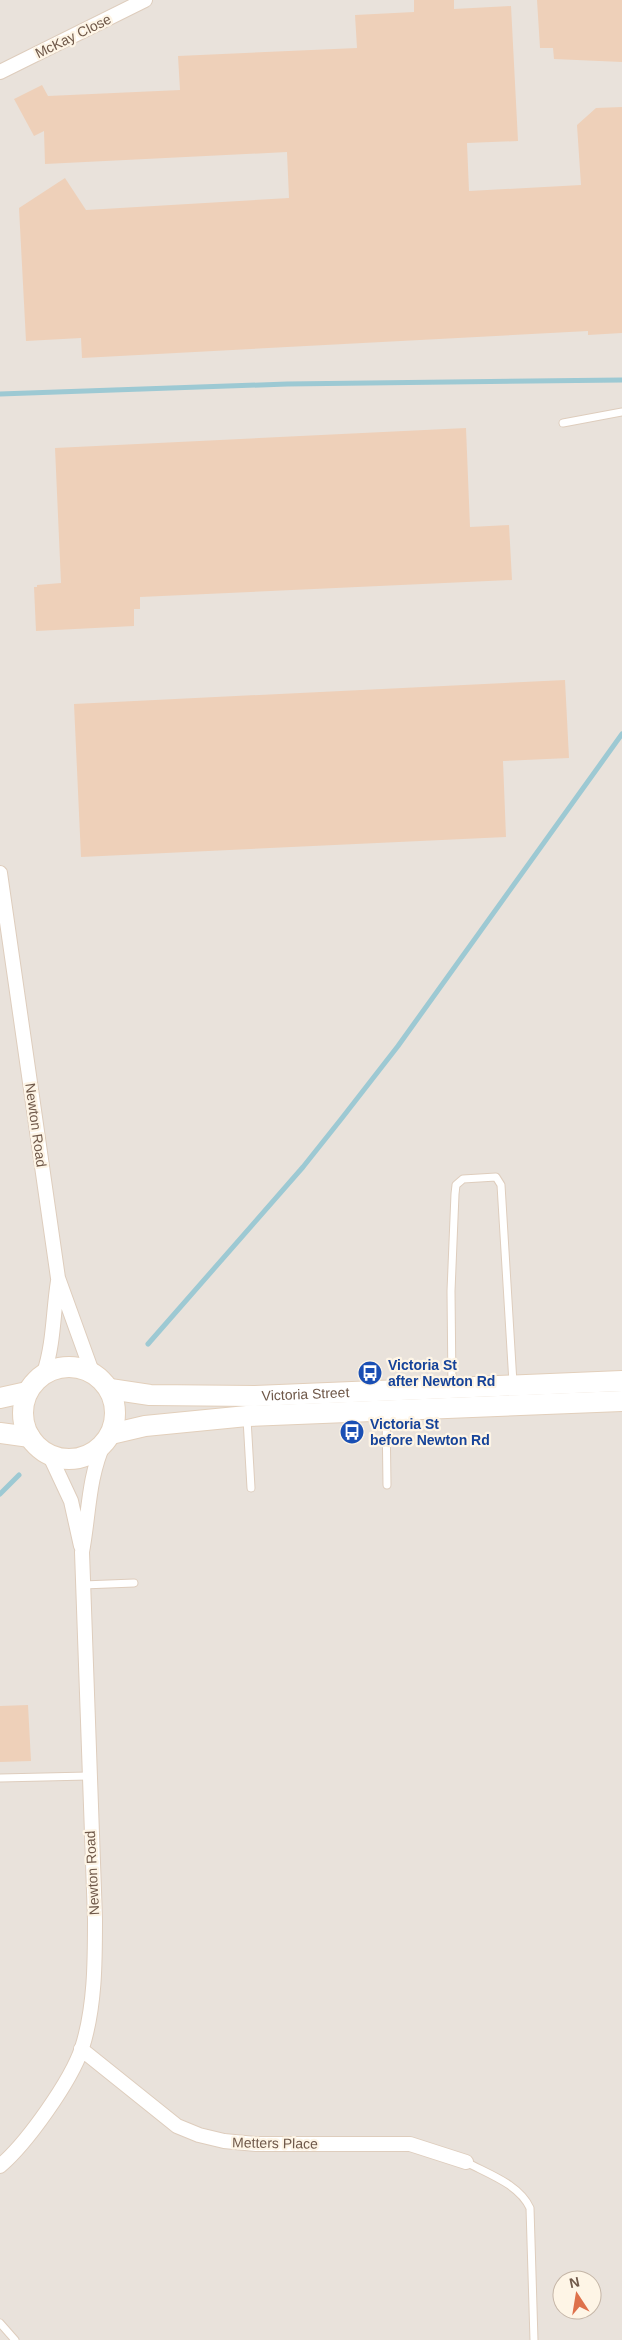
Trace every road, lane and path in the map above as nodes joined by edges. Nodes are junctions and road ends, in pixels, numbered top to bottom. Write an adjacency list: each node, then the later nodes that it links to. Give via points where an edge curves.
1 (145, 0): 2 (street, McKay Close)
2 (0, 72)
3 (622, 412): 4 (lane)
4 (563, 422)
5 (0, 872): 6 (street, Newton Road)
6 (6, 960): 7 (street, Newton Road)
7 (58, 1278): 8 (street, Newton Road); 9 (street, via 53,1336)
8 (92, 1372): 9 (main road, via 68,1366); 13 (main road)
9 (44, 1373): 14 (main road)
10 (622, 1381): 11 (main road, Victoria Street)
11 (513, 1386): 12 (main road, Victoria Street); 12 (lane, via 503,1199 496,1177 463,1179 456,1185 451,1291)
12 (452, 1388): 13 (main road, Victoria Street, via 199,1397)
13 (110, 1389): 21 (main road, via 116,1419)
14 (27, 1392): 15 (main road); 20 (main road, via 23,1407 24,1423)
15 (0, 1398)
16 (622, 1401): 17 (main road, Victoria Street)
17 (386, 1409): 18 (main road, Victoria Street); 23 (lane)
18 (247, 1416): 21 (main road, Victoria Street, via 145,1426); 24 (lane)
19 (0, 1433): 20 (main road)
20 (30, 1437): 22 (main road)
21 (107, 1438): 22 (main road, via 85,1456 74,1459); 25 (street, Newton Road, via 91,1481)
22 (49, 1454): 25 (street, Newton Road, via 71,1501)
23 (387, 1485)
24 (250, 1488)
25 (82, 1552): 27 (street, Newton Road)
26 (134, 1583): 27 (lane)
27 (82, 1585): 28 (street, Newton Road)
28 (88, 1776): 29 (lane); 30 (street, Newton Road, via 94,1965 91,2005)
29 (0, 1778)
30 (81, 2048): 31 (street, Metters Place, via 176,2126 199,2135 256,2144 410,2144); 32 (street, Newton Road, via 37,2126)
31 (466, 2162): 35 (lane, via 511,2187 526,2199 530,2208)
32 (0, 2166)
33 (0, 2323): 34 (lane)
34 (15, 2340)
35 (534, 2340)

